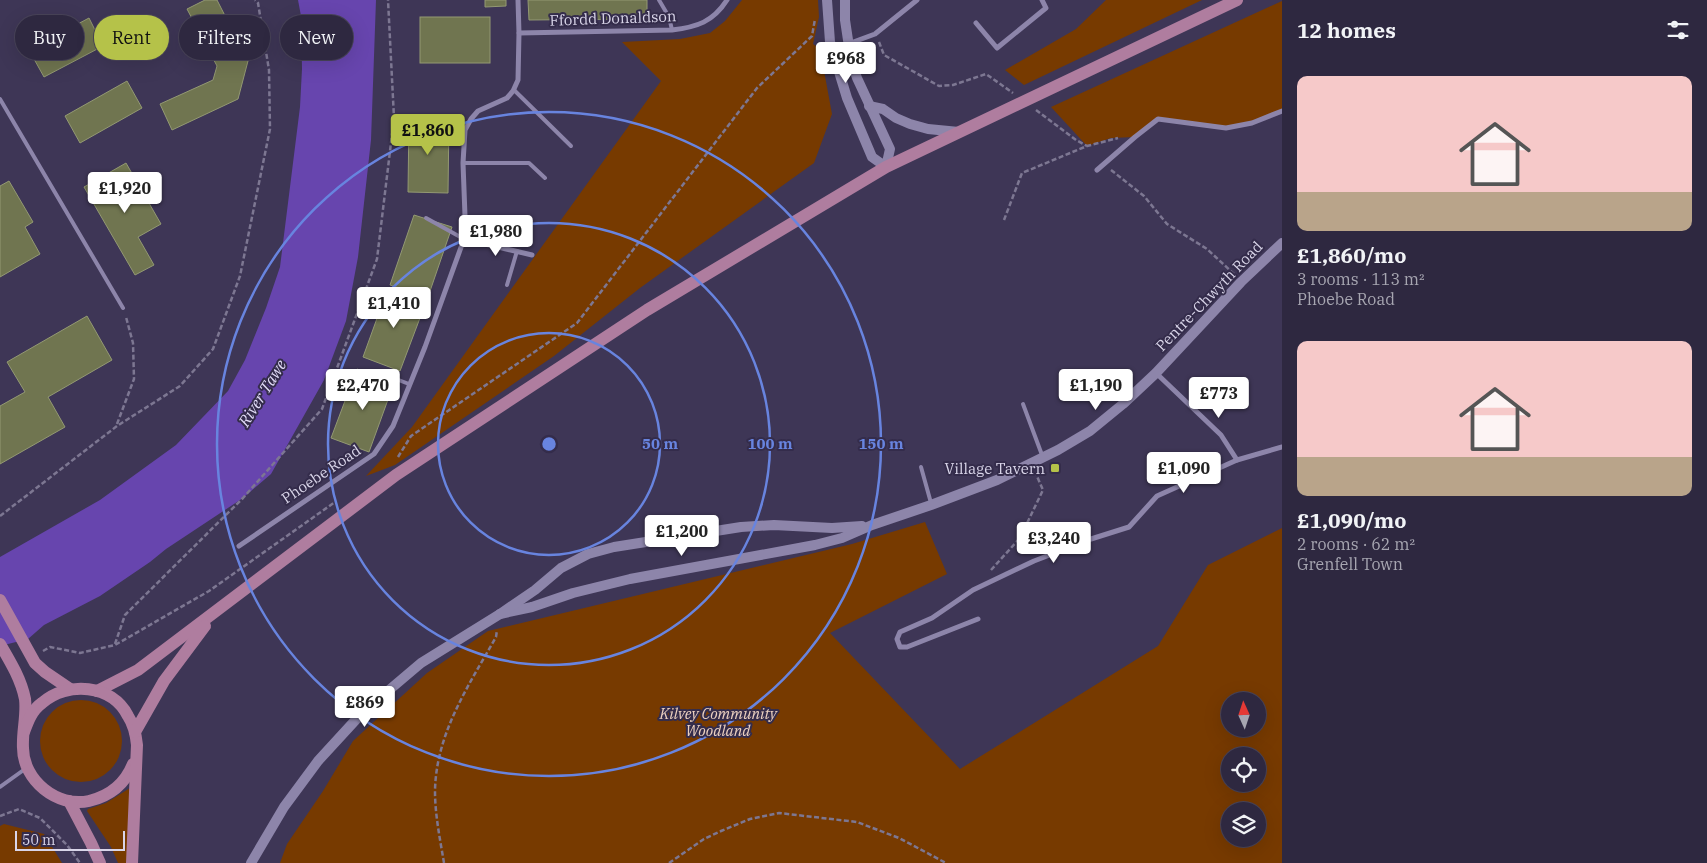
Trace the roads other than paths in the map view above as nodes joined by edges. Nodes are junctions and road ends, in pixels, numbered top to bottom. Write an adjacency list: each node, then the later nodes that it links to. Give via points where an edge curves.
1 (518, 0): 11 (street)
2 (659, 0): 10 (lane, via 670,17)
3 (727, 0): 10 (street, Ffordd Donaldson, via 722,9 704,22)
4 (827, 0): 20 (main road, via 830,42 847,98 872,157)
5 (845, 0): 12 (main road)
6 (916, 0): 12 (street, via 876,34)
7 (1042, 0): 9 (street, via 1046,8 997,48)
8 (1237, 0): 17 (main road)
9 (976, 23)
10 (672, 30): 11 (street, Ffordd Donaldson)
11 (519, 33): 13 (street, via 518,80)
12 (848, 45): 15 (main road)
13 (514, 90): 18 (lane); 19 (street, Phoebe Road, via 507,98 478,111 471,119 465,130)
14 (0, 99): 29 (lane)
15 (869, 106): 17 (main road, via 883,109 910,124); 20 (main road, via 890,149)
16 (1282, 111): 21 (street, via 1252,124 1226,128 1158,119)
17 (959, 132): 20 (main road)
18 (571, 146)
19 (463, 163): 22 (lane, via 528,163); 24 (street, Phoebe Road)
20 (886, 166): 42 (main road, via 647,310 396,475)
21 (1097, 170)
22 (545, 178)
23 (426, 218): 24 (lane)
24 (464, 239): 26 (street); 32 (street, Phoebe Road)
25 (1282, 243): 31 (main road, Pentre-Chwyth Road)
26 (517, 251): 27 (street); 28 (lane)
27 (532, 255)
28 (507, 285)
29 (123, 308)
30 (375, 371): 32 (lane)
31 (1156, 373): 35 (main road, Pentre-Chwyth Road, via 1090,431); 36 (street, via 1221,435)
32 (409, 384): 40 (street, Phoebe Road, via 393,426 374,454)
33 (1023, 404): 35 (lane)
34 (1282, 447): 36 (street)
35 (1043, 458): 38 (main road, Pentre-Chwyth Road)
36 (1238, 460): 44 (street, via 1157,496 1129,527 1034,561 973,590 932,618 900,632 897,639 900,647 907,647)
37 (921, 467): 38 (lane)
38 (931, 505): 39 (main road, Pentre-Chwyth Road)
39 (872, 525): 43 (main road, Pentre-Chwyth Road, via 815,545 630,579); 43 (main road, Pentre-Chwyth Road, via 741,527 588,554 561,568)
40 (239, 546)
41 (0, 600): 46 (main road, via 35,663)
42 (214, 614): 47 (main road, via 138,670); 49 (main road, via 164,681)
43 (500, 614): 56 (main road, Pentre-Chwyth Road, via 421,663 362,713 318,761 295,792)
44 (978, 619)
45 (0, 644): 48 (main road, via 16,672 25,700)
46 (70, 689): 47 (main road); 48 (main road, via 54,694 40,704)
47 (97, 691): 49 (main road, via 115,700 128,714)
48 (24, 732): 51 (main road, via 22,750)
49 (135, 732): 50 (main road)
50 (135, 759): 53 (main road, via 128,775 110,793 86,802); 55 (main road)
51 (27, 768): 52 (lane); 53 (main road, via 37,783)
52 (0, 787)
53 (68, 801): 54 (main road)
54 (100, 863)
55 (132, 863)
56 (251, 863)

